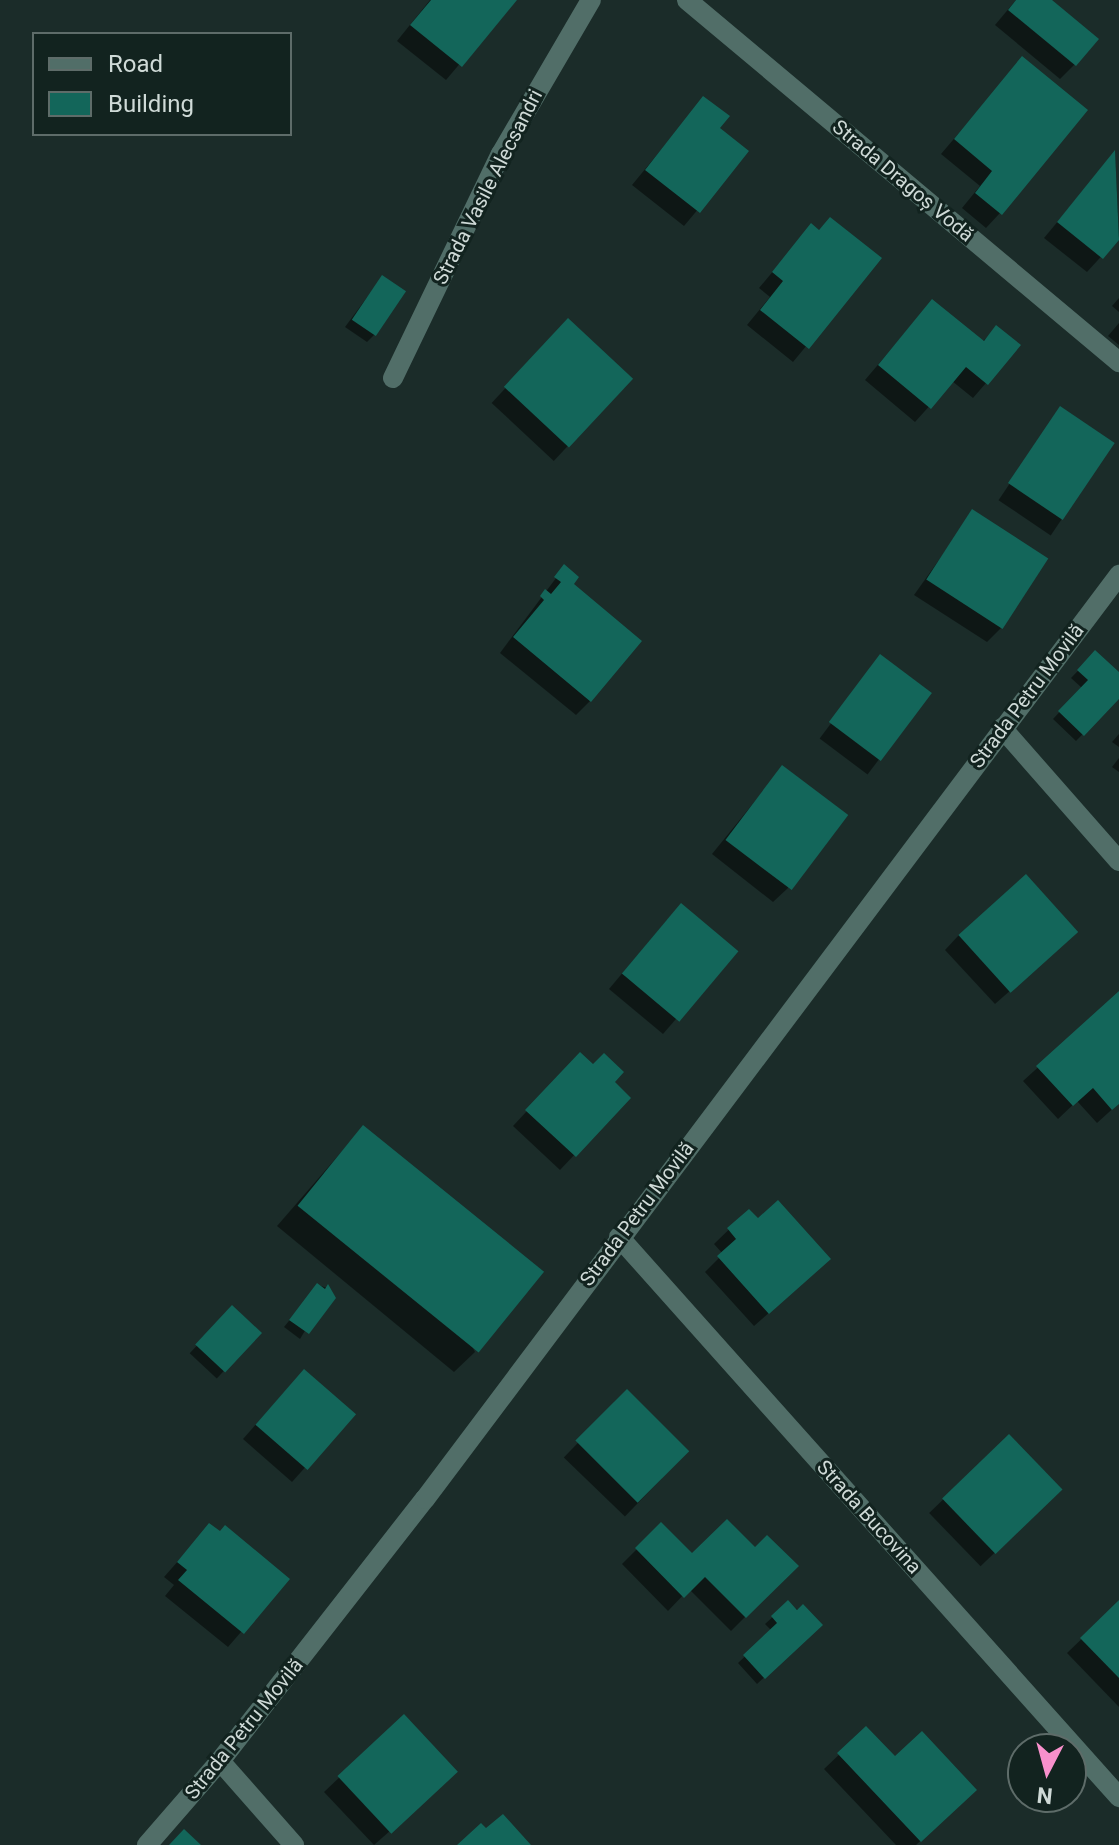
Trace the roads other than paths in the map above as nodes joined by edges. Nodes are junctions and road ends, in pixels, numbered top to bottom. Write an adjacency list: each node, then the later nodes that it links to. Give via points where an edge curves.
1 (591, 0): 4 (street, Strada Vasile Alecsandri, via 501,154)
2 (687, 0): 3 (street, Strada Dragoș Vodă)
3 (1119, 362)
4 (393, 378)
5 (1119, 575): 6 (street, Strada Petru Movilă)
6 (1002, 728): 7 (street); 8 (street, Strada Petru Movilă)
7 (1119, 861)
8 (619, 1237): 9 (street, Strada Petru Movilă, via 515,1381); 10 (street, Strada Bucovina)
9 (220, 1761): 11 (street, Strada Petru Movilă); 12 (street)
10 (1119, 1797)
11 (147, 1845)
12 (294, 1845)

